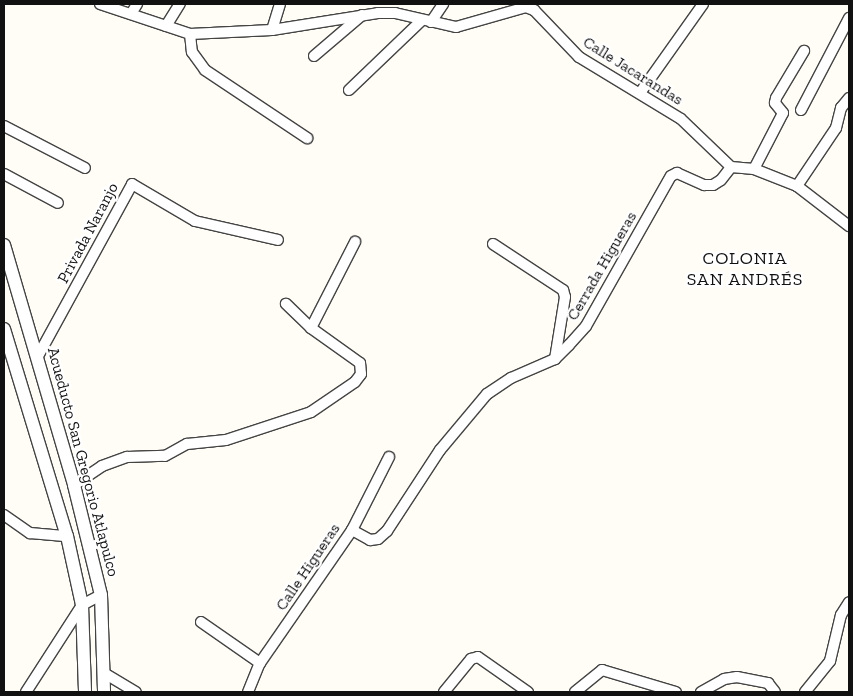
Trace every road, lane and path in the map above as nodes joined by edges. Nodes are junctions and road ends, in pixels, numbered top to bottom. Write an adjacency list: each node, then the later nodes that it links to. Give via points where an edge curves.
1 (100, 4): 7 (street, Calle Jacarandas)
2 (137, 4): 7 (street)
3 (180, 4): 11 (street)
4 (280, 4): 12 (street)
5 (443, 4): 10 (street)
6 (703, 4): 17 (street)
7 (131, 14): 11 (street, Calle Jacarandas)
8 (362, 14): 10 (street, Calle Jacarandas, via 396,13); 12 (street, Calle Jacarandas); 15 (street)
9 (849, 18): 19 (street)
10 (426, 21): 16 (street); 17 (street, Calle Jacarandas, via 456,27 526,7 534,10 579,58)
11 (166, 26): 13 (street, Calle Jacarandas)
12 (272, 30): 13 (street, Calle Jacarandas)
13 (190, 34): 21 (street, via 192,52 205,70)
14 (804, 51): 24 (street, via 776,98 775,103 783,113)
15 (314, 56)
16 (349, 90)
17 (640, 93): 22 (street, Calle Jacarandas, via 681,119)
18 (849, 98): 26 (street, via 841,108 836,128)
19 (801, 110)
20 (4, 126): 23 (street)
21 (307, 138)
22 (731, 167): 24 (street); 37 (street, Cerrada Higueras, via 721,180 713,184 704,185 677,173 671,176 586,326)
23 (85, 168)
24 (754, 169): 26 (street)
25 (4, 174): 27 (street)
26 (797, 186): 28 (street)
27 (58, 203)
28 (849, 226)
29 (278, 240): 36 (street, Privada Naranjo, via 195,221 132,184)
30 (355, 242): 34 (street)
31 (494, 244): 37 (street, via 563,290 565,297)
32 (4, 245): 36 (street, Acueducto San Gregorio Atlapulco)
33 (286, 304): 34 (street)
34 (312, 328): 40 (street, via 360,364 362,369 355,382 324,404 311,412 234,437 187,444 165,456 127,456 102,466)
35 (4, 329): 38 (street)
36 (38, 356): 40 (street, Acueducto San Gregorio Atlapulco)
37 (555, 359): 42 (street, Cerrada Higueras, via 511,378 487,394 440,450 387,531 378,539 370,540)
38 (8, 360): 43 (street)
39 (389, 457): 42 (street, Calle Higueras)
40 (74, 485): 44 (street, Acueducto San Gregorio Atlapulco)
41 (4, 515): 43 (street, via 30,533)
42 (352, 530): 48 (street, Calle Higueras)
43 (67, 536): 46 (street)
44 (101, 595): 46 (street); 49 (street, Acueducto San Gregorio Atlapulco)
45 (849, 602): 61 (street, via 841,615 830,661)
46 (82, 606): 50 (street); 51 (street)
47 (201, 622): 48 (street)
48 (260, 664): 54 (street, Calle Higueras)
49 (104, 673): 52 (street, Acueducto San Gregorio Atlapulco); 53 (street)
50 (26, 692)
51 (85, 692)
52 (104, 692)
53 (136, 692)
54 (248, 692)
55 (444, 692): 56 (street, via 471,659 478,657)
56 (528, 692)
57 (575, 692): 58 (street, via 602,670)
58 (676, 692)
59 (701, 692): 60 (street, via 724,679 737,677 768,682)
60 (776, 692)
61 (806, 692)

